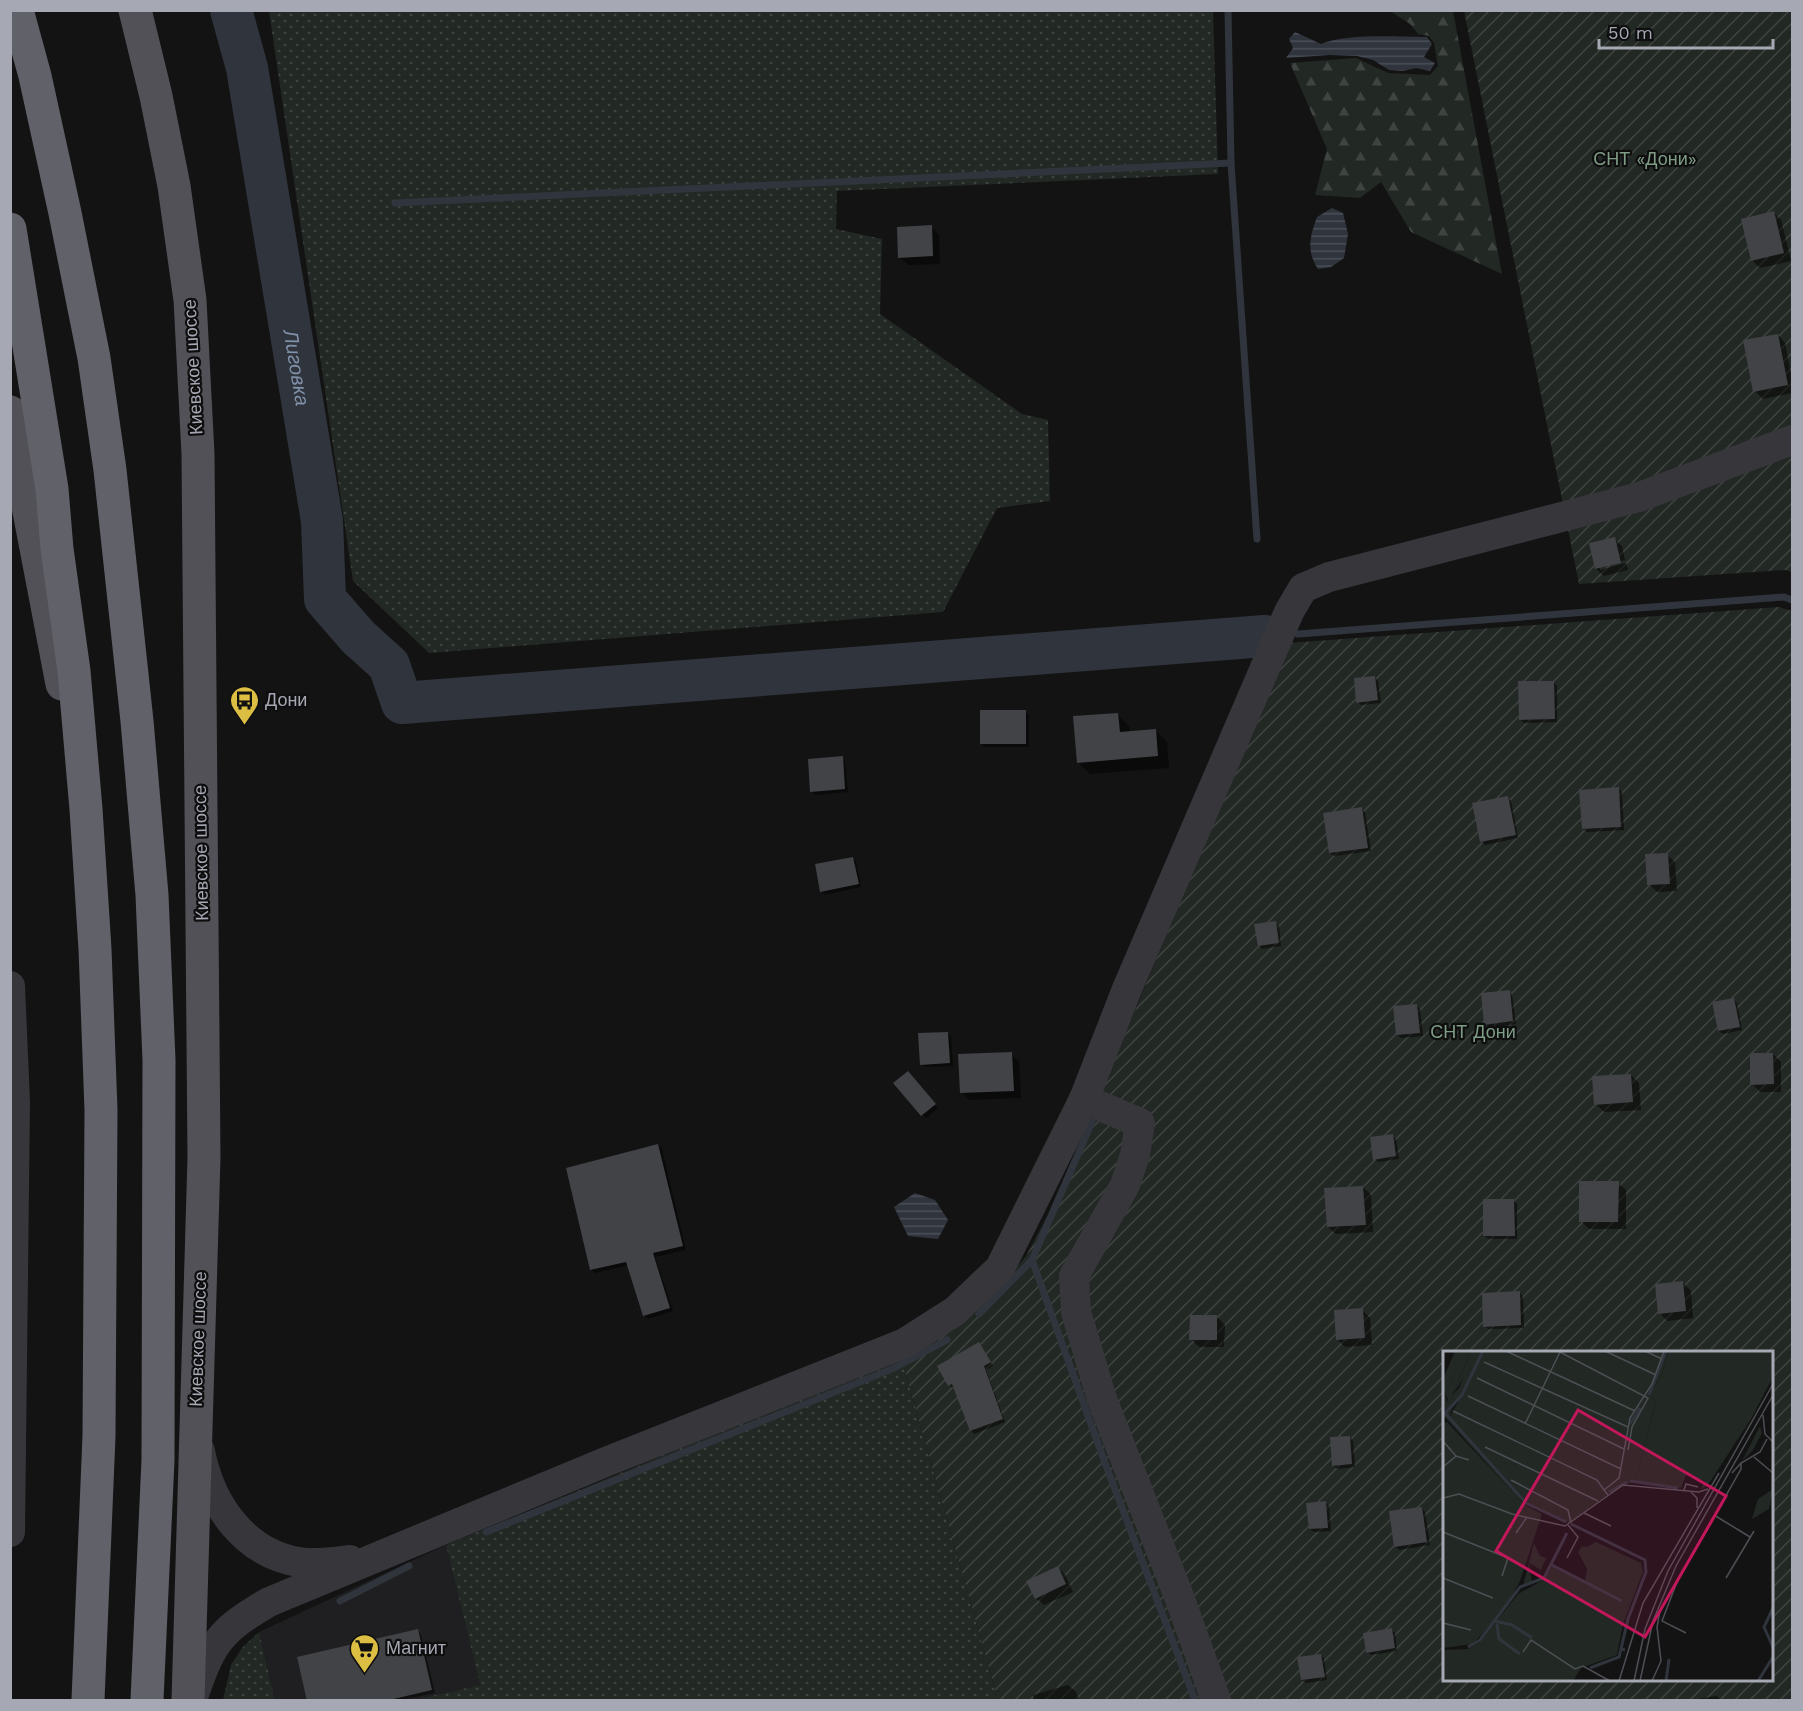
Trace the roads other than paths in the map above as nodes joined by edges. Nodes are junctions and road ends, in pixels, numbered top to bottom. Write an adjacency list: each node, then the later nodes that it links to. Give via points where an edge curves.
1 (17, 10): 14 (highway, via 66,213 94,358 110,470 152,895 159,1060 158,1460)
2 (135, 10): 9 (main road, Киевское шоссе, via 174,186 190,300 198,443 204,1158)
3 (10, 230): 6 (highway, via 52,489)
4 (10, 412): 6 (main road)
5 (1792, 440): 8 (street, via 1639,497 1329,577 1303,588 1289,612 1127,989)
6 (86, 809): 13 (highway, via 101,1110 99,1436)
7 (10, 986): 10 (street, via 15,1102)
8 (1084, 1099): 12 (street, via 1000,1268 955,1311 905,1343); 17 (street, via 1140,1123 1125,1185 1074,1276 1076,1312 1102,1399)
9 (196, 1425): 12 (street, via 210,1486 221,1508 250,1540 299,1562 320,1564); 15 (main road, Киевское шоссе)
10 (11, 1478): 11 (street)
11 (10, 1532)
12 (380, 1556): 16 (street, via 269,1602 233,1625 211,1650)
13 (88, 1701)
14 (147, 1701)
15 (188, 1701)
16 (192, 1701)
17 (1216, 1701)

